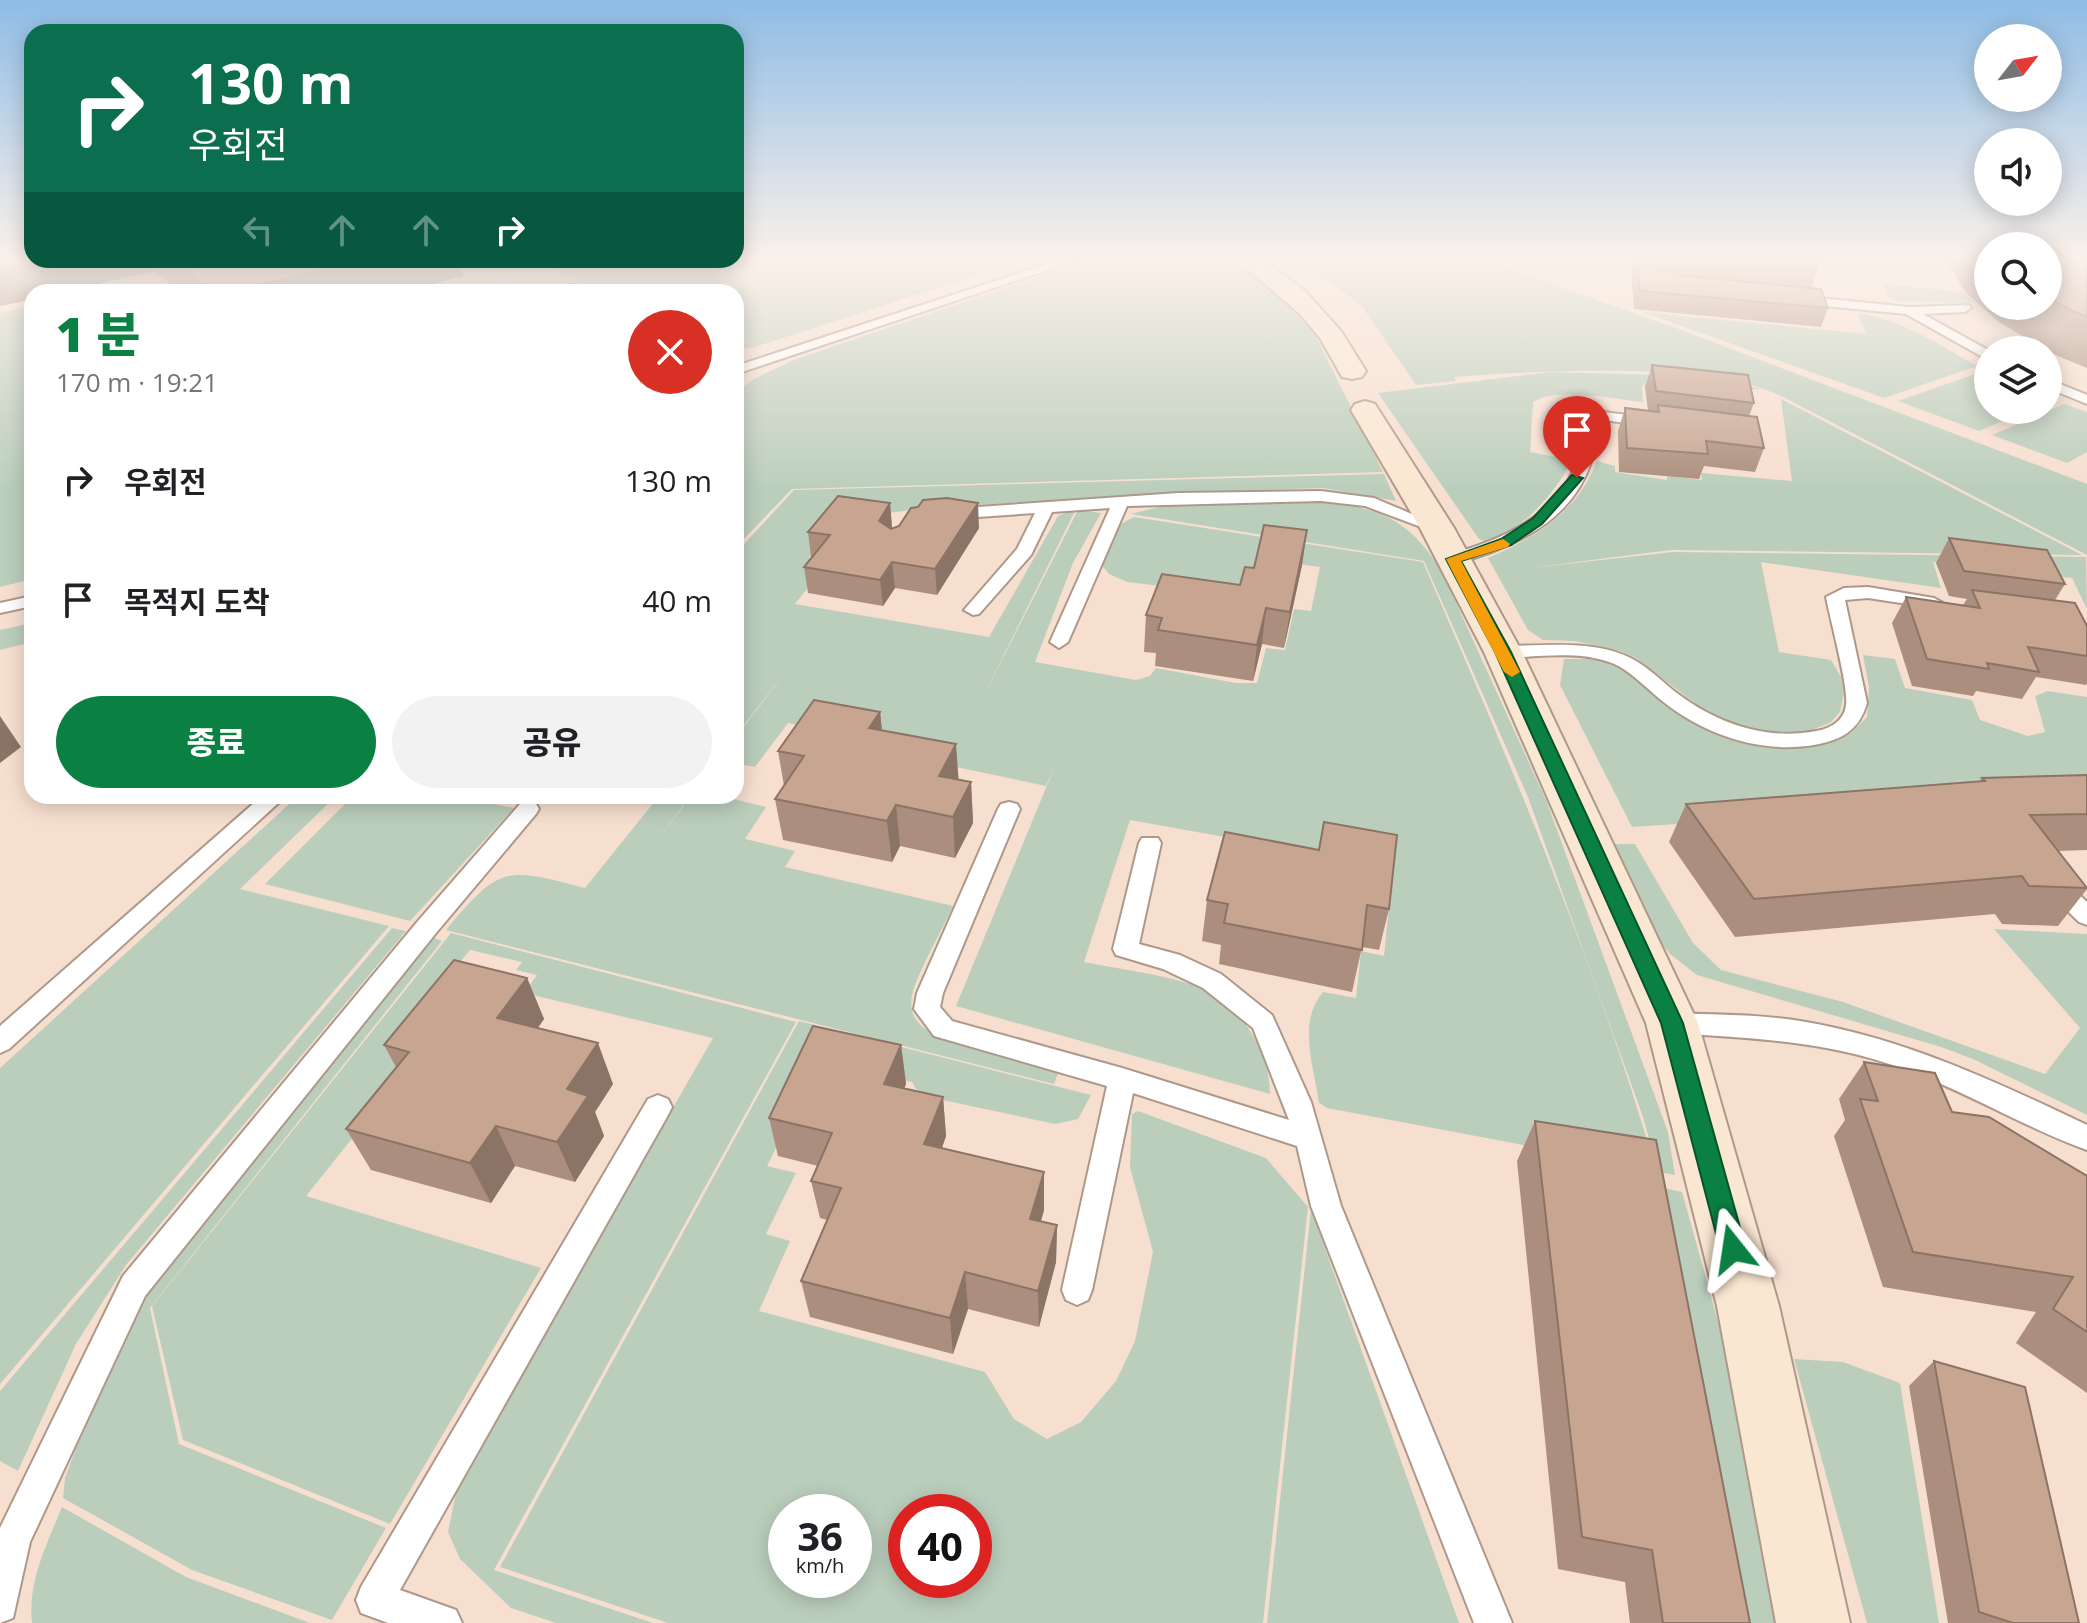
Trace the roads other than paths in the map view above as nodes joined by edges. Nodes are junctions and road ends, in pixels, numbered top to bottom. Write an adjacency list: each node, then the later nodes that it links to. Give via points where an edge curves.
1 (838, 337): 5 (lane)
2 (1334, 337): 12 (street, via 1358,390)
3 (1954, 337): 4 (lane)
4 (1974, 348)
5 (744, 367)
6 (2062, 389): 7 (lane)
7 (2087, 400)
8 (1665, 423): 12 (lane, via 1587,414 1584,462 1577,478 1537,521 1506,542)
9 (1120, 503): 10 (lane); 12 (lane, via 1346,497 1368,501); 17 (lane)
10 (1046, 508): 11 (lane); 16 (lane, via 1025,551)
11 (933, 515)
12 (1445, 543): 18 (street)
13 (24, 603): 15 (lane)
14 (1950, 605): 18 (lane, via 1856,592 1835,597 1857,703 1854,719 1844,729 1807,741 1756,738 1729,730 1698,716 1613,657)
15 (0, 608)
16 (973, 610)
17 (1059, 642)
18 (1503, 652): 25 (street)
19 (266, 804): 26 (lane)
20 (528, 809): 32 (lane, via 134,1286 13,1540)
21 (1009, 809): 27 (lane, via 927,1009 943,1029)
22 (1150, 843): 29 (lane, via 1125,949 1212,981 1263,1022)
23 (2038, 868): 24 (lane)
24 (2087, 916)
25 (1672, 1023): 30 (lane, via 1806,1032 1886,1051); 35 (street, via 1748,1306)
26 (0, 1042)
27 (1122, 1079): 29 (lane); 31 (lane)
28 (658, 1107): 33 (lane, via 374,1600)
29 (1309, 1138): 34 (lane, via 1326,1206)
30 (2087, 1138)
31 (1077, 1290)
32 (0, 1605)
33 (443, 1623)
34 (1493, 1623)
35 (1813, 1623)

